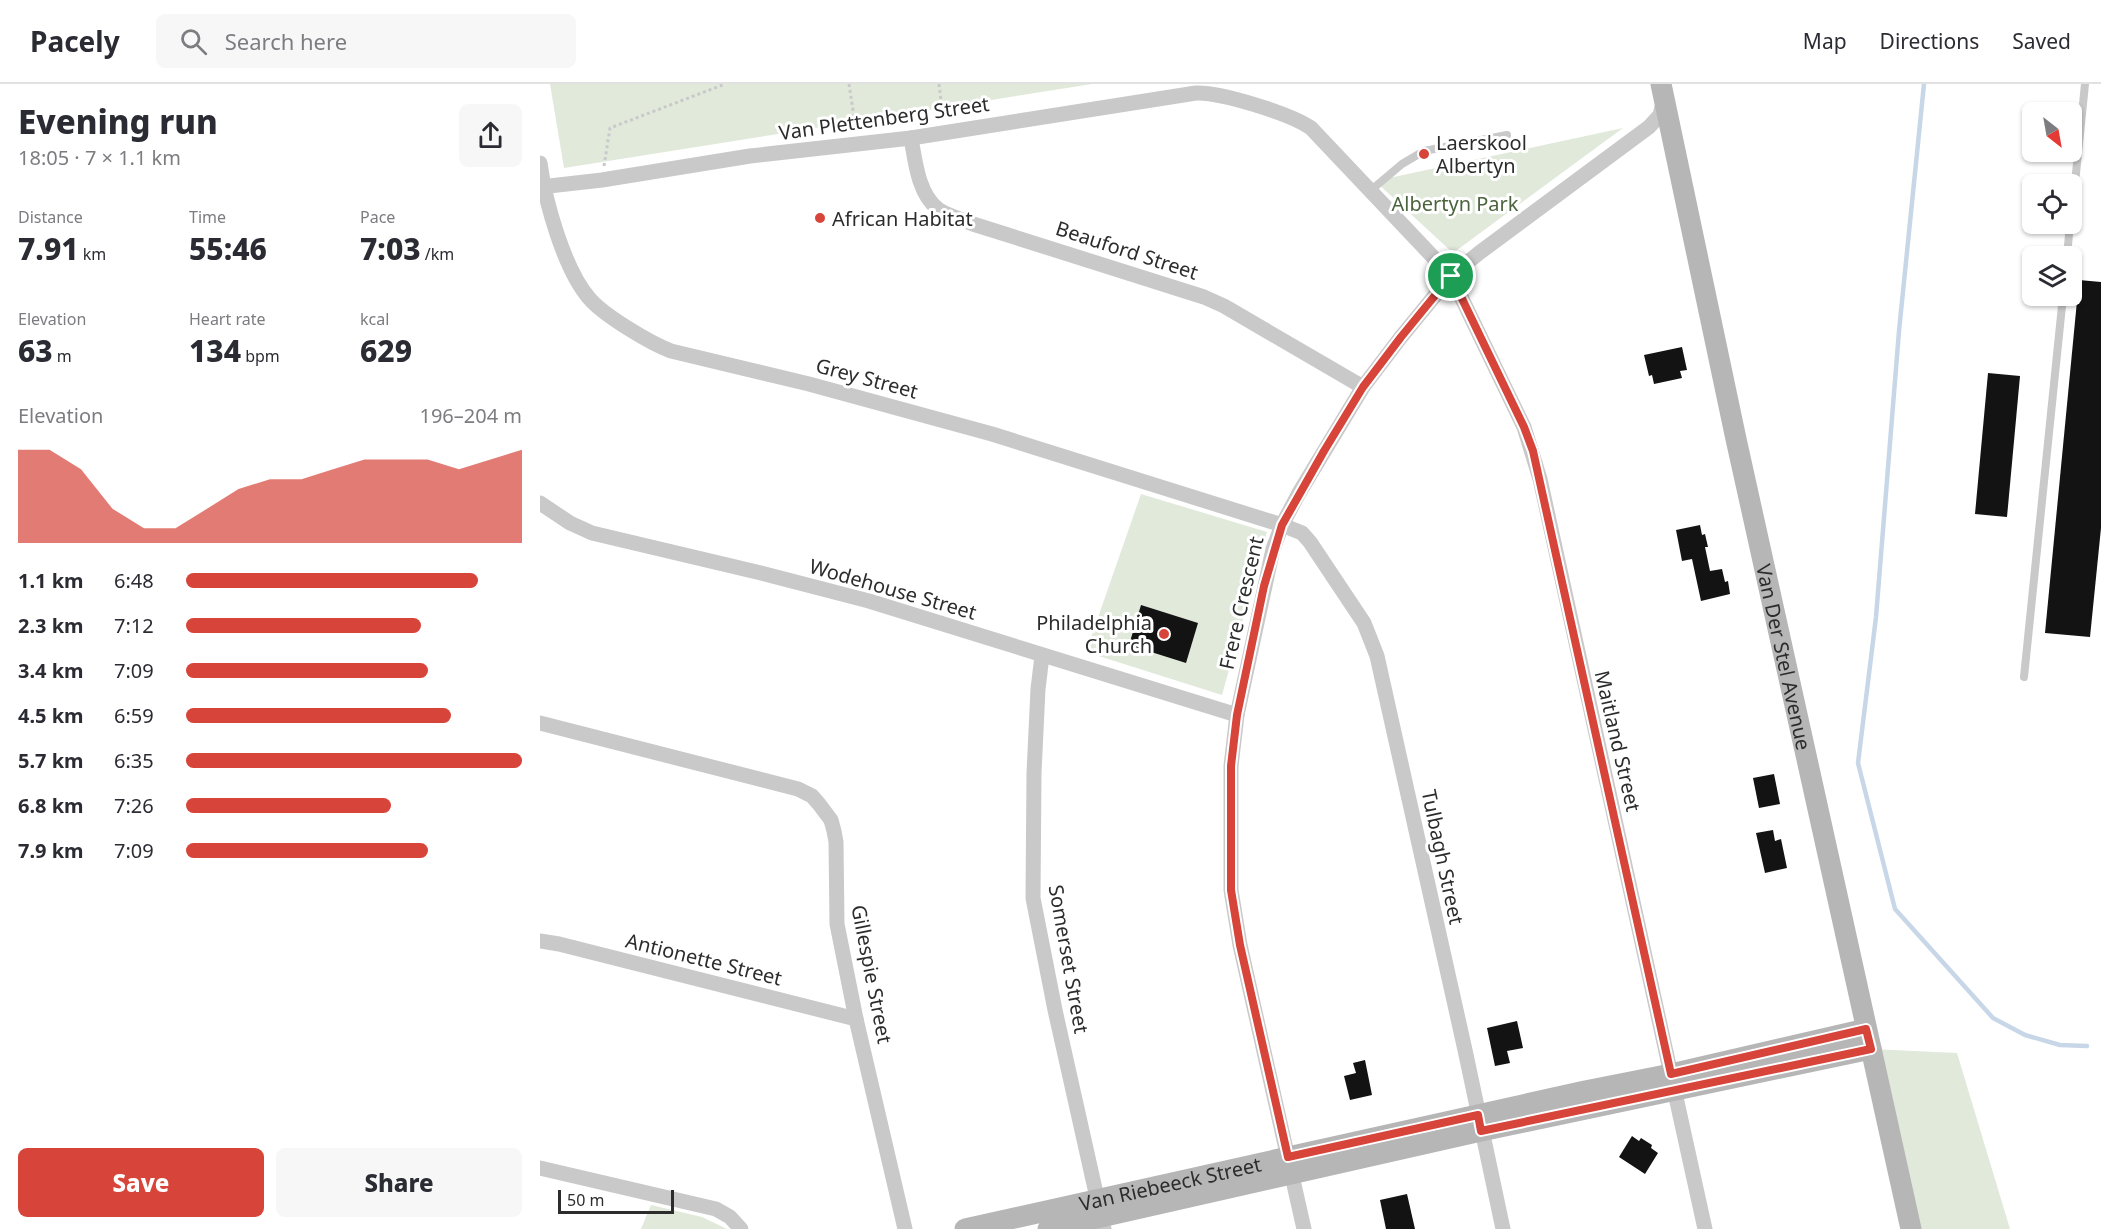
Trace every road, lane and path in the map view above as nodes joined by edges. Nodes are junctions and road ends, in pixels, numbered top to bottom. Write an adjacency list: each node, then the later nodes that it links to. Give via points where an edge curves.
1 (725, 84): 12 (path, via 610,128)
2 (849, 84): 9 (path)
3 (939, 84): 6 (path)
4 (2085, 84): 11 (lane)
5 (1662, 92): 15 (street, Frere Crescent, via 1660,116 1649,127); 26 (street, Van Der Stel Avenue)
6 (944, 132): 8 (street, Van Plettenberg Street); 14 (street, Van Plettenberg Street, via 1213,93 1309,127)
7 (1507, 135): 14 (lane, via 1424,152 1402,164)
8 (911, 138): 9 (street, Van Plettenberg Street); 17 (street, Beauford Street, via 924,190 941,211 1204,297)
9 (858, 144): 12 (street, Van Plettenberg Street, via 750,156)
10 (540, 163): 13 (street, Grey Street)
11 (2076, 174)
12 (602, 180): 13 (street, Van Plettenberg Street)
13 (541, 187): 19 (street, Grey Street, via 583,291 596,306 661,347 992,434)
14 (1370, 191): 15 (street, Van Plettenberg Street)
15 (1451, 276): 17 (street, Frere Crescent); 27 (street, Maitland Street, via 1533,451)
16 (2062, 306): 21 (lane)
17 (1363, 387): 19 (street, Frere Crescent)
18 (540, 503): 20 (street, Wodehouse Street, via 570,524 592,533 869,602)
19 (1282, 525): 22 (street, Frere Crescent, via 1264,586); 28 (street, Tulbagh Street, via 1302,533 1310,542 1373,643)
20 (1042, 656): 22 (street, Wodehouse Street); 31 (street, Somerset Street, via 1034,773 1034,898)
21 (2024, 677)
22 (1237, 715): 29 (street, Frere Crescent, via 1231,766 1231,890)
23 (540, 723): 25 (street, Gillespie Street, via 798,789 812,796 825,811 834,831 837,924)
24 (540, 941): 25 (street, Antionette Street)
25 (856, 1019): 33 (street, Gillespie Street)
26 (1868, 1039): 27 (street, Van Riebeeck Street); 39 (street, Van Der Stel Avenue)
27 (1673, 1083): 28 (street, Van Riebeeck Street); 38 (street, Maitland Street)
28 (1480, 1123): 29 (street, Van Riebeeck Street); 37 (street, Tulbagh Street)
29 (1290, 1166): 31 (street, Van Riebeeck Street); 36 (street, Frere Crescent)
30 (540, 1168): 32 (street, via 716,1209)
31 (1101, 1215): 34 (street, Van Riebeeck Street); 35 (street, Van Riebeeck Street)
32 (741, 1229)
33 (905, 1229)
34 (965, 1229)
35 (1048, 1229)
36 (1304, 1229)
37 (1503, 1229)
38 (1705, 1229)
39 (1911, 1229)

